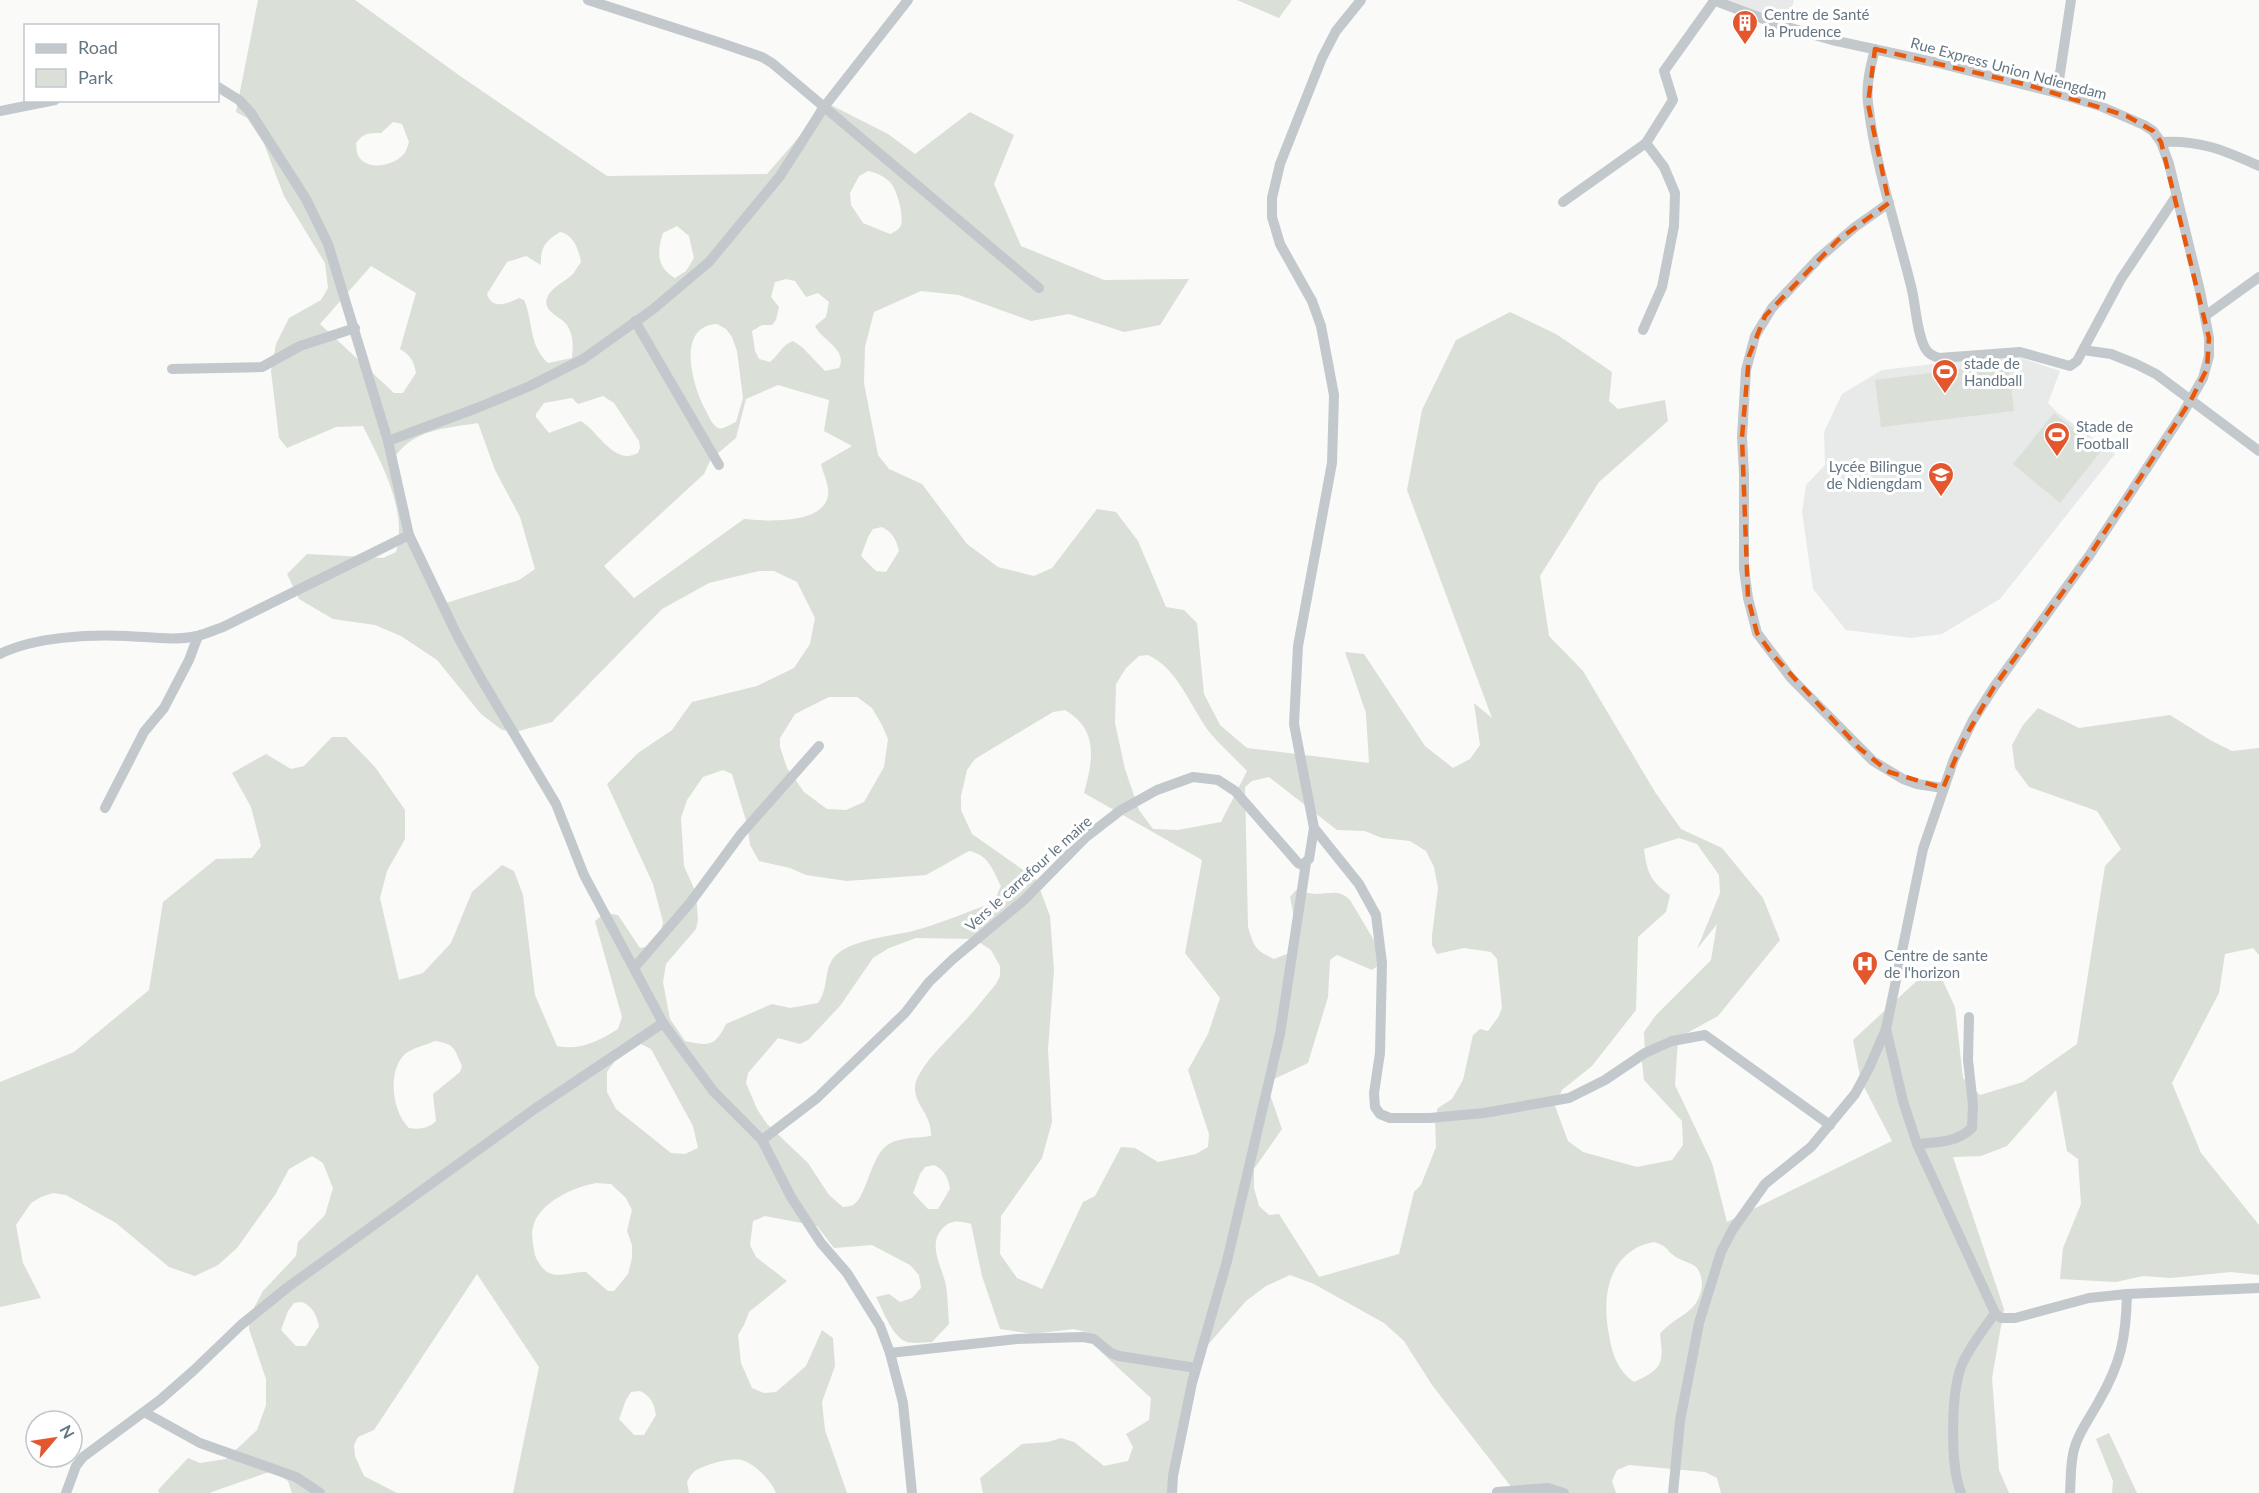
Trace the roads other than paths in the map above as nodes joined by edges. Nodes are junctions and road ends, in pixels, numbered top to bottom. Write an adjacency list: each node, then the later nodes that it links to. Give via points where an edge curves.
1 (588, 0): 10 (street, via 762,57)
2 (908, 0): 10 (street)
3 (1361, 0): 36 (street, via 1336,31 1322,58 1280,164 1272,198 1272,217 1280,244 1312,301 1321,326 1334,395 1332,463 1298,646 1294,724)
4 (1713, 0): 6 (street, Rue Express Union Ndiengdam, via 1777,24); 13 (street, via 1664,71 1673,100)
5 (2071, 0): 8 (street)
6 (1875, 49): 8 (street, Rue Express Union Ndiengdam); 17 (street, via 1868,104)
7 (219, 88): 22 (street, via 239,99 251,113 317,219)
8 (2057, 93): 12 (street, Rue Express Union Ndiengdam, via 2127,116 2153,131)
9 (45, 102): 11 (street)
10 (824, 107): 19 (street); 21 (street, via 780,176 709,262)
11 (0, 111)
12 (2161, 142): 14 (street, via 2205,145); 15 (street)
13 (1646, 143): 16 (street); 23 (street, via 1664,167 1675,193 1674,226 1662,287)
14 (2259, 166)
15 (2177, 195): 20 (street); 24 (street, via 2121,279)
16 (1563, 202)
17 (1889, 203): 24 (street, via 1926,350 1939,358 2020,352 2070,366); 34 (street, via 1819,258 1772,308 1755,336 1746,370 1742,437 1744,569 1757,633 1791,678 1873,761 1903,779)
18 (2259, 277): 20 (street)
19 (1039, 288)
20 (2205, 316): 26 (street, via 2209,356 2204,378)
21 (635, 321): 27 (street, via 583,359 530,386); 29 (street)
22 (355, 328): 25 (street, via 300,346 262,367); 27 (street)
23 (1643, 330)
24 (2083, 350): 26 (street, via 2111,354 2136,364)
25 (172, 369)
26 (2191, 400): 28 (street); 34 (street, via 2089,556 1994,687 1963,741)
27 (388, 441): 30 (street)
28 (2259, 451)
29 (719, 465)
30 (409, 535): 31 (street); 38 (street, via 478,675 556,804 584,875)
31 (198, 636): 32 (street, via 45,640); 35 (street, via 164,708 144,732)
32 (0, 654)
33 (819, 746): 38 (street, via 741,834 690,903)
34 (1943, 788): 41 (street, via 1923,849)
35 (105, 808)
36 (1314, 828): 37 (street); 42 (street, via 1359,884 1376,915 1382,963 1380,1053 1374,1093 1380,1114 1390,1119 1430,1118 1569,1098 1645,1053 1672,1041 1705,1035)
37 (1306, 863): 43 (street, Vers le carrefour le maire, via 1298,863 1235,792 1218,780 1193,777 1157,790 1121,810 1086,837 1024,900 953,959 905,1013 817,1098); 49 (street, via 1280,1034 1230,1251)
38 (634, 968): 40 (street)
39 (1969, 1017): 44 (street, via 1972,1128 1948,1141)
40 (663, 1023): 43 (street, via 714,1092); 50 (street, via 536,1108 288,1287)
41 (1886, 1029): 42 (street, via 1855,1094); 44 (street)
42 (1830, 1125): 57 (street, via 1811,1147 1765,1184 1720,1252 1699,1323 1680,1421)
43 (762, 1140): 48 (street, via 790,1197 869,1307)
44 (1917, 1144): 47 (street)
45 (2259, 1288): 46 (street)
46 (2127, 1294): 47 (street, via 2089,1298 2015,1318 2001,1318); 59 (street, via 2123,1348 2074,1449)
47 (1995, 1313): 58 (street, via 1962,1362 1954,1404 1953,1448)
48 (890, 1353): 49 (street, via 1017,1339 1083,1337 1101,1343 1119,1356); 54 (street, via 903,1403)
49 (1196, 1368): 55 (street)
50 (144, 1412): 52 (street, via 83,1456); 53 (street, via 200,1443 296,1477)
51 (1497, 1492): 56 (street, via 1548,1488)
52 (66, 1493)
53 (320, 1493)
54 (912, 1493)
55 (1172, 1493)
56 (1564, 1493)
57 (1673, 1493)
58 (1961, 1493)
59 (2070, 1493)

